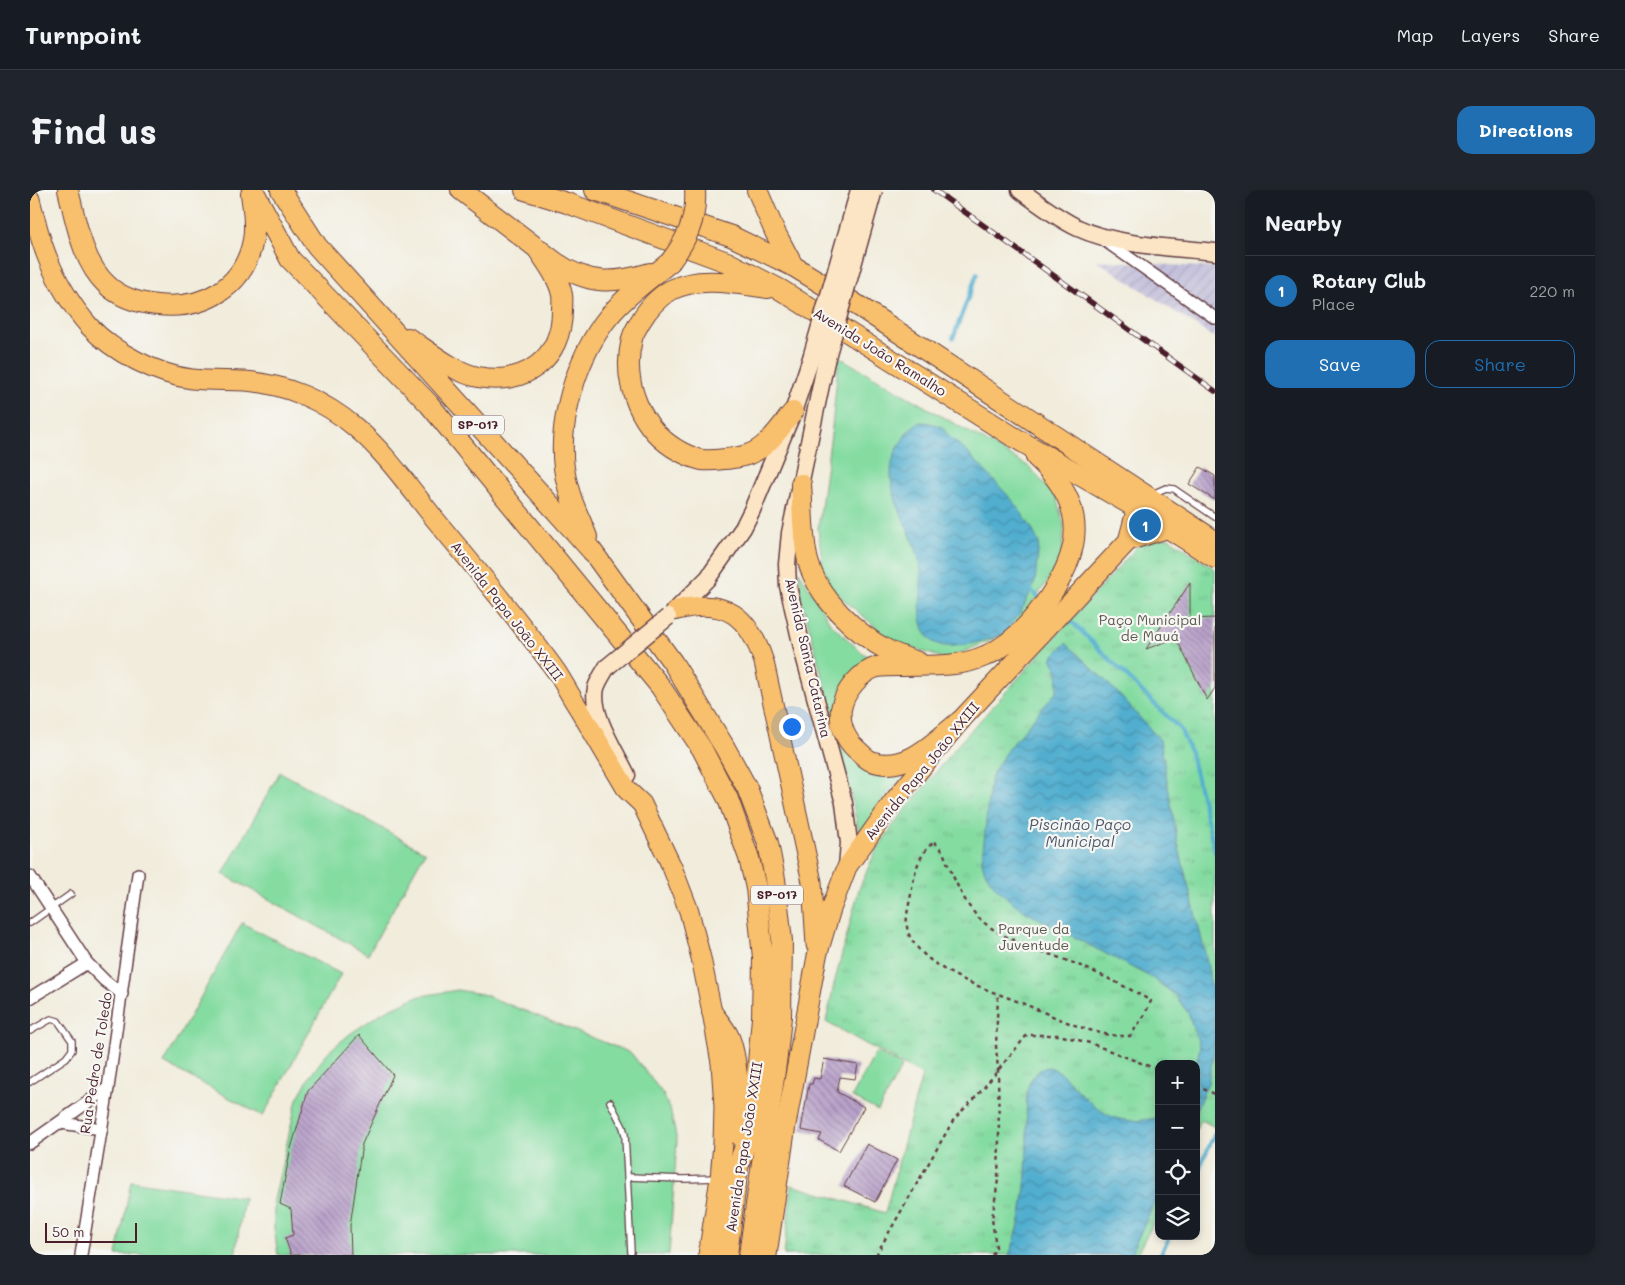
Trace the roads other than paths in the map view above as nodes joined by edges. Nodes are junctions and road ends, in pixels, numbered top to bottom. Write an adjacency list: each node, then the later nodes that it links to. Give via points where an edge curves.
1 (68, 190): 2 (highway, via 86,252 106,285 125,298 166,306 187,305 212,297 230,285 244,266 253,240)
2 (252, 190): 55 (highway, Avenida Papa João XXIII / SP-017, via 290,259 429,404 660,686 702,748 728,799 756,888 763,958 755,1096 749,1134)
3 (281, 190): 20 (highway, Avenida Papa João XXIII / SP-017, via 317,246)
4 (461, 190): 14 (highway)
5 (525, 190): 18 (highway, Avenida João Ramalho, via 727,262)
6 (595, 190): 17 (highway, Avenida João Ramalho, via 731,236)
7 (695, 190): 16 (highway, bridge, via 692,224 683,244)
8 (757, 190): 17 (highway)
9 (859, 190): 21 (main road, bridge)
10 (874, 190): 21 (main road, bridge)
11 (1020, 190): 13 (main road, via 1063,220)
12 (30, 199): 36 (main road, Avenida Papa João XXIII, via 48,260 67,295 91,327 118,349 165,373 190,378 247,381 289,390 313,400 356,427 478,571 556,672 627,790)
13 (1097, 235): 15 (main road, via 1137,244); 19 (street)
14 (537, 248): 16 (highway, via 568,270 595,280 624,280); 20 (highway, via 562,295 562,322 548,357 518,376 496,380 475,377)
15 (1215, 252)
16 (664, 266): 30 (highway, via 603,324 588,351 568,406 562,431 562,458 567,486)
17 (792, 266): 25 (highway, Avenida João Ramalho, via 854,303)
18 (781, 290): 22 (highway, via 694,282 671,290 644,314 632,337 629,379 643,416 662,440 700,459 738,458 753,452 763,446); 23 (highway, Avenida João Ramalho)
19 (1215, 318)
20 (384, 322): 30 (highway, Avenida Papa João XXIII / SP-017)
21 (818, 360): 22 (main road); 24 (main road, Avenida Santa Catarina)
22 (793, 412): 32 (main road, via 743,528 708,578)
23 (1012, 436): 25 (highway, Avenida João Ramalho); 33 (highway, via 1058,480 1070,500 1075,524 1068,566)
24 (801, 484): 34 (highway, via 808,560 818,587 827,600 862,632 888,650); 37 (main road, Avenida Santa Catarina, via 788,546 788,586 844,802 849,843)
25 (1138, 496): 26 (lane, via 1166,488 1174,489); 27 (highway, Avenida João Ramalho); 28 (main road, Avenida Papa João XXIII); 29 (highway, Avenida João Ramalho)
26 (1215, 517)
27 (1169, 528): 28 (main road, Avenida Papa João XXIII); 31 (highway, Avenida João Ramalho)
28 (1128, 541): 33 (main road, Avenida Papa João XXIII, via 1079,594)
29 (1215, 541)
30 (592, 551): 62 (highway, Avenida Papa João XXIII / SP-017, via 674,663 747,788 768,843 782,941 781,1017)
31 (1215, 558)
32 (672, 613): 36 (main road, bridge, via 607,667 596,687 597,714); 43 (main road, via 692,606 725,610 742,620 757,641 812,882)
33 (1034, 630): 34 (highway, via 985,656 955,665); 35 (main road, Avenida Papa João XXIII)
34 (924, 665): 35 (highway, via 882,666 862,676 846,693 842,703 843,731 854,747 870,760 900,763 914,757)
35 (960, 721): 37 (main road, Avenida Papa João XXIII, via 893,802)
36 (642, 804): 47 (main road, Avenida Papa João XXIII, via 672,867 688,911)
37 (847, 867): 43 (main road, Avenida Papa João XXIII)
38 (138, 874): 45 (street, Rua Pedro de Toledo)
39 (30, 876): 41 (street)
40 (71, 894): 41 (lane)
41 (51, 908): 42 (lane); 44 (street)
42 (30, 923)
43 (817, 956): 63 (main road, Avenida Papa João XXIII, via 786,1125)
44 (87, 963): 45 (street); 46 (street)
45 (122, 994): 50 (street, Rua Pedro de Toledo)
46 (30, 998)
47 (712, 1012): 55 (highway, via 728,1035 734,1059 739,1105); 57 (main road, Avenida Papa João XXIII, via 721,1063 724,1107)
48 (30, 1031): 49 (lane, via 51,1019 58,1021 72,1041 72,1050 66,1058)
49 (30, 1082)
50 (108, 1088): 52 (street); 53 (street, Rua Pedro de Toledo)
51 (610, 1102): 56 (lane, via 626,1135)
52 (61, 1123): 53 (street); 54 (street)
53 (102, 1129): 59 (street, Rua Pedro de Toledo)
54 (30, 1143)
55 (738, 1167): 61 (highway, Avenida Papa João XXIII / SP-017)
56 (628, 1177): 57 (lane); 58 (lane)
57 (720, 1178): 60 (main road, Avenida Papa João XXIII)
58 (631, 1252)
59 (81, 1255)
60 (708, 1255)
61 (727, 1255)
62 (749, 1255)
63 (767, 1255)

